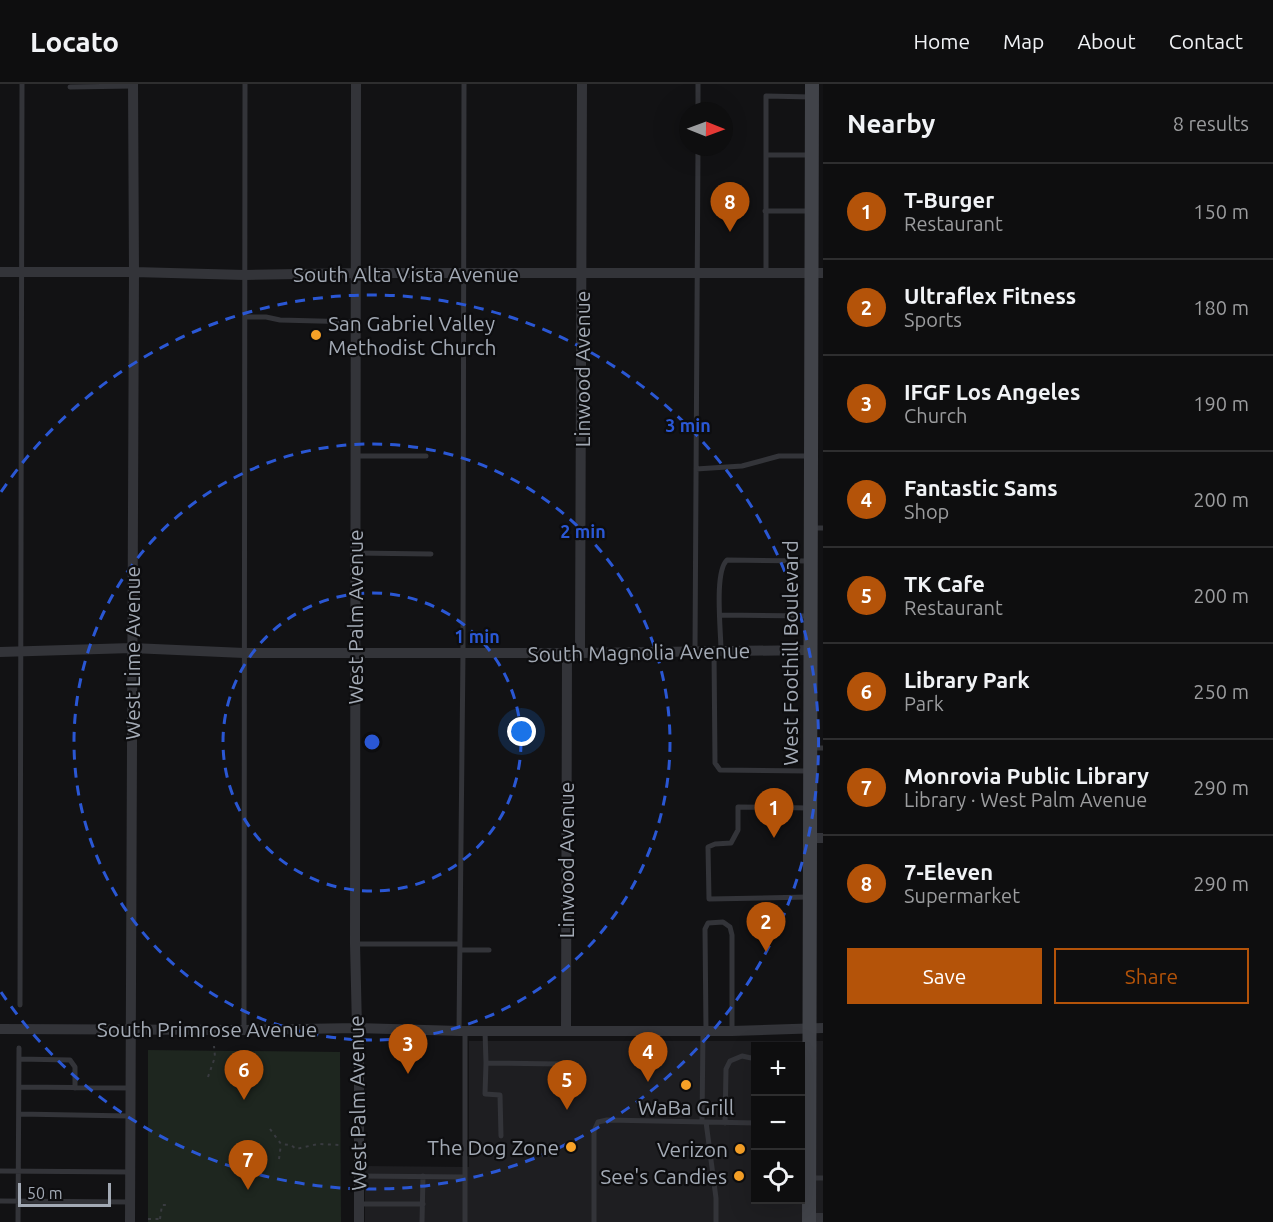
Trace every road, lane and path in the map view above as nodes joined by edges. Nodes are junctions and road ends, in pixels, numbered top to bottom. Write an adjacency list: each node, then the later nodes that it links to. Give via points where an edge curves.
1 (22, 84): 17 (lane)
2 (245, 84): 25 (lane)
3 (356, 84): 20 (street, West Palm Avenue)
4 (464, 84): 21 (lane)
5 (582, 84): 22 (street, Linwood Avenue)
6 (698, 84): 10 (lane)
7 (133, 85): 8 (lane); 18 (street, West Lime Avenue)
8 (70, 87)
9 (812, 90): 11 (main road, West Foothill Boulevard); 12 (lane, via 766,96)
10 (698, 102)
11 (812, 154): 12 (lane); 15 (main road, West Foothill Boulevard)
12 (766, 155): 14 (lane)
13 (698, 156): 23 (lane)
14 (765, 211): 15 (lane); 24 (lane)
15 (812, 211): 19 (main road, West Foothill Boulevard)
16 (0, 272): 17 (street, South Alta Vista Avenue)
17 (21, 272): 18 (street, South Alta Vista Avenue); 45 (lane)
18 (134, 272): 25 (street, South Alta Vista Avenue); 40 (street, West Lime Avenue)
19 (817, 272): 24 (street, South Alta Vista Avenue); 28 (main road, West Foothill Boulevard)
20 (356, 273): 21 (street, South Alta Vista Avenue); 25 (street, South Alta Vista Avenue); 27 (street, West Palm Avenue)
21 (464, 273): 22 (street, South Alta Vista Avenue); 48 (lane)
22 (582, 273): 23 (street, South Alta Vista Avenue); 50 (street, Linwood Avenue)
23 (698, 274): 24 (street, South Alta Vista Avenue); 33 (lane)
24 (766, 274)
25 (245, 275): 26 (lane)
26 (245, 317): 27 (lane); 46 (lane)
27 (356, 322): 30 (street, West Palm Avenue)
28 (817, 358): 29 (main road, West Foothill Boulevard)
29 (817, 401): 32 (main road, West Foothill Boulevard)
30 (356, 456): 31 (lane); 35 (street, West Palm Avenue)
31 (426, 456)
32 (815, 458): 33 (lane, via 779,456 742,466); 34 (main road, West Foothill Boulevard)
33 (696, 469): 42 (lane)
34 (817, 528): 37 (main road, West Foothill Boulevard)
35 (356, 553): 36 (lane); 47 (street, West Palm Avenue)
36 (431, 554)
37 (811, 561): 38 (lane, via 727,560 719,579); 39 (main road, West Foothill Boulevard)
38 (720, 615): 39 (lane); 43 (lane)
39 (811, 616): 41 (main road, West Foothill Boulevard)
40 (132, 648): 45 (street, South Magnolia Avenue); 46 (street, South Magnolia Avenue); 63 (street, West Lime Avenue)
41 (817, 650): 43 (street, South Magnolia Avenue); 51 (main road, West Foothill Boulevard)
42 (695, 651): 43 (street, South Magnolia Avenue); 50 (street, South Magnolia Avenue)
43 (718, 651): 52 (lane, via 715,763 720,770)
44 (0, 652): 45 (street, South Magnolia Avenue)
45 (19, 652): 59 (lane)
46 (244, 653): 47 (street, South Magnolia Avenue); 64 (lane)
47 (355, 653): 48 (street, South Magnolia Avenue); 56 (street, West Palm Avenue)
48 (463, 653): 49 (street, South Magnolia Avenue); 57 (lane)
49 (567, 653): 50 (street, South Magnolia Avenue); 67 (street, Linwood Avenue)
50 (580, 653)
51 (817, 748): 52 (main road, West Foothill Boulevard)
52 (810, 771): 53 (main road, West Foothill Boulevard)
53 (810, 808): 54 (main road, West Foothill Boulevard); 55 (lane, via 738,807 738,830 731,843 708,847 709,899)
54 (817, 838): 55 (main road, West Foothill Boulevard)
55 (810, 897): 61 (main road, West Foothill Boulevard)
56 (355, 944): 57 (lane); 60 (street, West Palm Avenue)
57 (460, 947): 58 (lane); 65 (lane)
58 (489, 950)
59 (20, 1005)
60 (357, 1028): 64 (street, South Primrose Avenue); 65 (street, South Primrose Avenue); 95 (street, West Palm Avenue)
61 (816, 1028): 69 (street, South Primrose Avenue); 82 (main road, West Foothill Boulevard)
62 (0, 1029): 63 (street, South Primrose Avenue)
63 (130, 1029): 64 (street, South Primrose Avenue); 79 (street, West Lime Avenue)
64 (244, 1030)
65 (462, 1031): 66 (street, South Primrose Avenue); 97 (lane)
66 (485, 1031): 67 (street, South Primrose Avenue); 74 (lane)
67 (566, 1031): 68 (street, South Primrose Avenue)
68 (704, 1031): 69 (street, South Primrose Avenue); 69 (lane, via 705,929 708,923 716,922 730,927 732,935); 83 (lane)
69 (732, 1031)
70 (214, 1046): 76 (path, via 215,1057)
71 (19, 1048): 73 (lane)
72 (751, 1058): 84 (lane, via 742,1056 730,1061 726,1070)
73 (19, 1059): 77 (lane); 78 (lane, via 70,1060 75,1067)
74 (486, 1063): 75 (lane); 88 (lane, via 485,1094 500,1095)
75 (560, 1064)
76 (208, 1077)
77 (19, 1087): 78 (lane); 80 (lane)
78 (75, 1088): 79 (lane)
79 (130, 1088): 81 (street, West Lime Avenue)
80 (18, 1114): 81 (lane); 93 (lane)
81 (130, 1116): 94 (street, West Lime Avenue)
82 (805, 1116)
83 (704, 1122): 84 (lane); 114 (lane, via 598,1122 594,1131); 115 (lane)
84 (725, 1123): 85 (lane)
85 (751, 1123)
86 (270, 1129): 89 (path)
87 (805, 1135): 98 (main road, West Foothill Boulevard)
88 (501, 1136)
89 (281, 1144): 90 (path, via 301,1149 318,1144); 91 (path)
90 (341, 1145)
91 (279, 1159)
92 (0, 1171): 93 (lane)
93 (18, 1171): 94 (lane); 101 (lane)
94 (130, 1172): 102 (street, West Lime Avenue)
95 (359, 1176): 96 (lane); 103 (street, West Palm Avenue)
96 (423, 1176): 97 (lane); 104 (lane)
97 (465, 1177): 113 (lane)
98 (809, 1178): 99 (lane); 107 (main road, West Foothill Boulevard)
99 (823, 1178)
100 (0, 1201): 101 (lane)
101 (18, 1201): 102 (lane); 109 (lane)
102 (130, 1202): 110 (street, West Lime Avenue)
103 (358, 1204): 104 (lane); 111 (street, West Palm Avenue)
104 (423, 1204): 112 (lane)
105 (170, 1205): 108 (path, via 162,1205)
106 (148, 1219): 108 (path)
107 (814, 1219)
108 (160, 1220)
109 (18, 1222)
110 (130, 1222)
111 (359, 1222)
112 (423, 1222)
113 (465, 1222)
114 (594, 1222)
115 (716, 1222)

